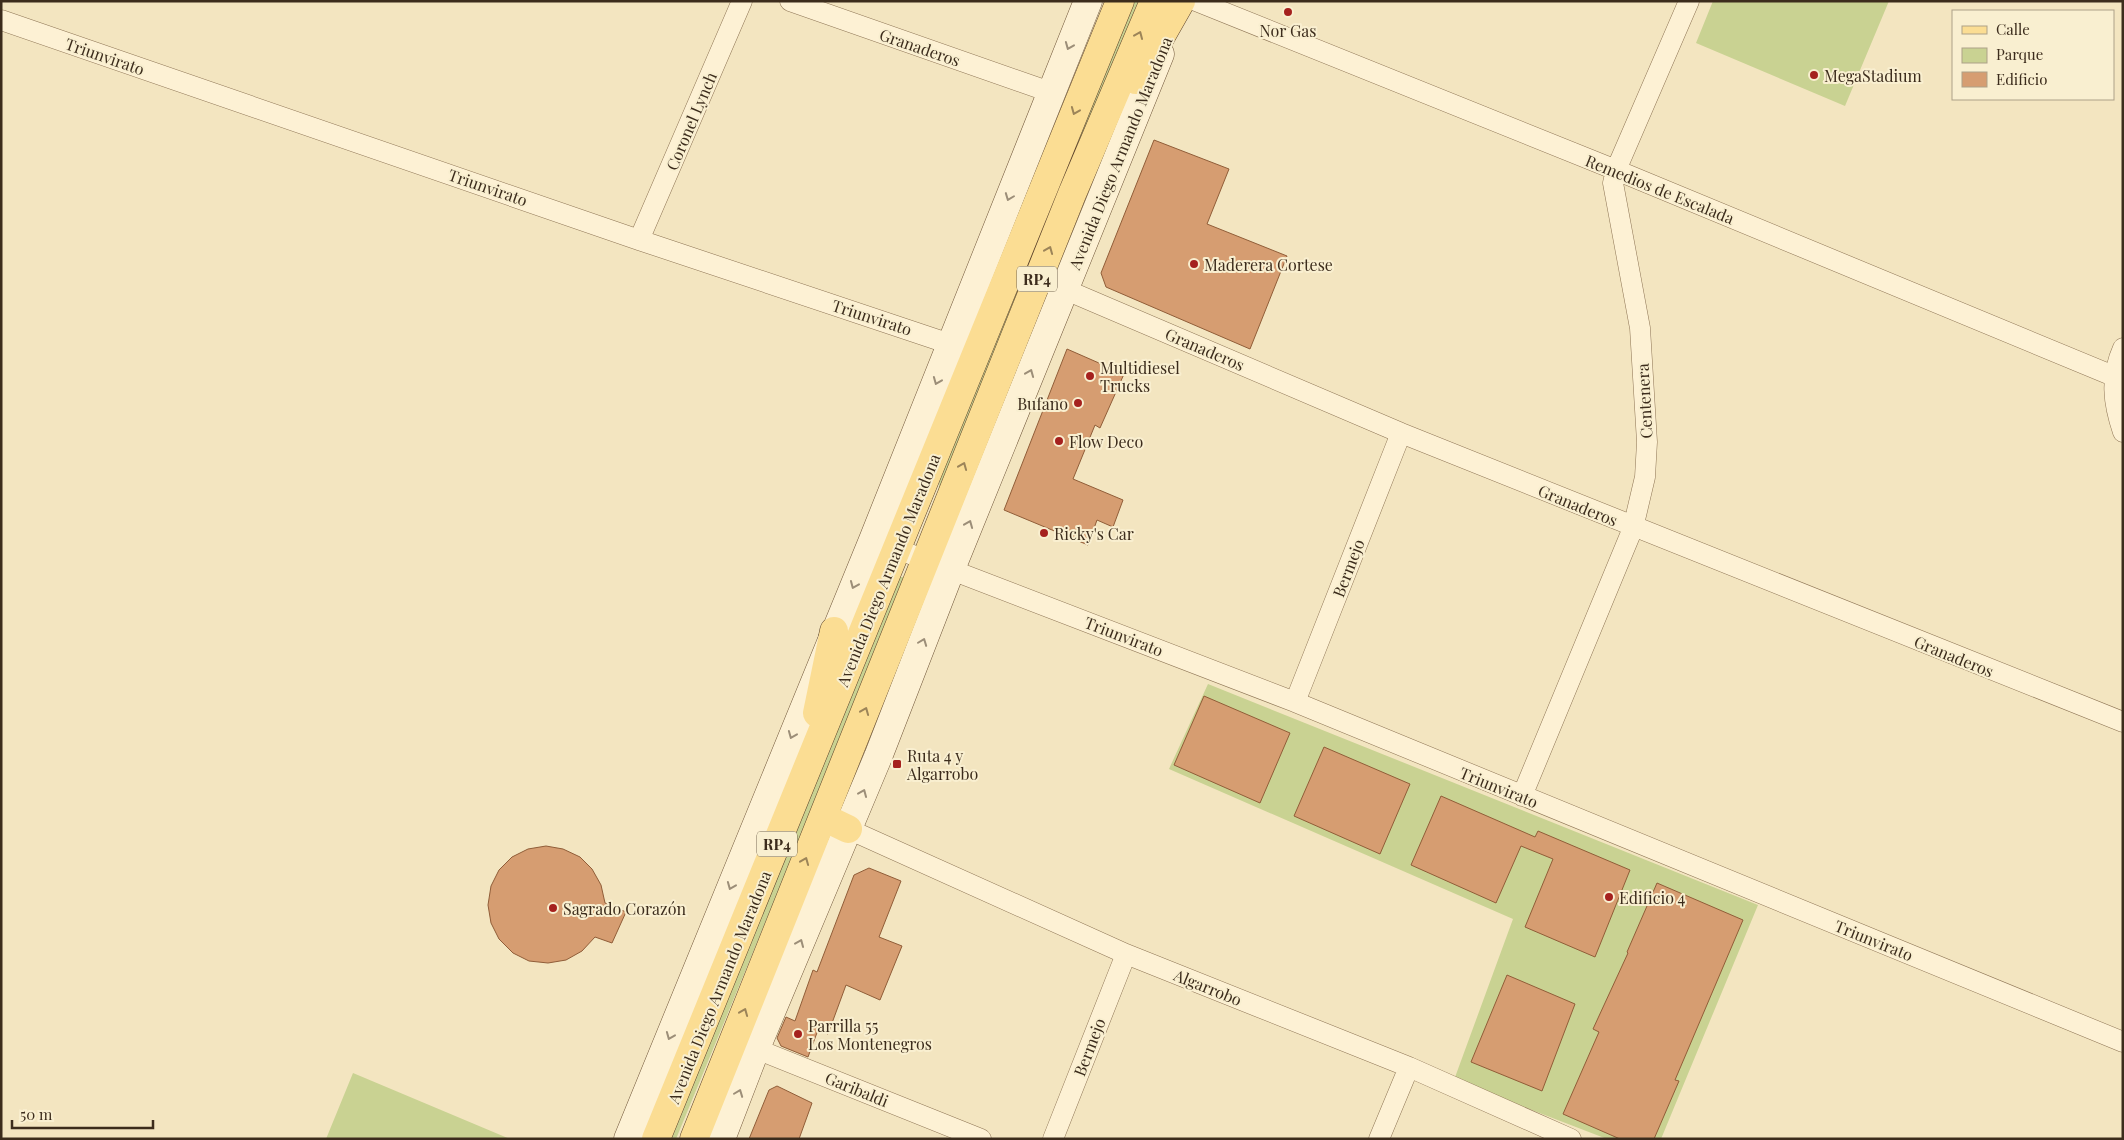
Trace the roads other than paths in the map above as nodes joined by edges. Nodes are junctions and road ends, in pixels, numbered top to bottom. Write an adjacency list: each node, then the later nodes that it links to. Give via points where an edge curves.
1 (742, 1): 13 (street, Coronel Lynch)
2 (790, 1): 10 (street, Granaderos)
3 (1088, 1): 10 (street, Avenida Diego Armando Maradona, one-way to 10)
4 (1120, 1): 16 (main road, Avenida Diego Armando Maradona / RP4, one-way to 16)
5 (1154, 1): 12 (main road, Avenida Diego Armando Maradona / RP4, one-way to 5)
6 (1181, 1): 12 (main road); 15 (street, Avenida Diego Armando Maradona)
7 (1196, 1): 11 (street, Remedios de Escalada)
8 (1689, 1): 11 (street, Centenera)
9 (1, 20): 13 (street, Triunvirato)
10 (1050, 92): 18 (street, Avenida Diego Armando Maradona, one-way to 18)
11 (1616, 170): 20 (street, Remedios de Escalada); 23 (street, Centenera, via 1613,183 1617,214 1640,328 1648,442 1645,477)
12 (1072, 194): 14 (main road, Avenida Diego Armando Maradona / RP4, one-way to 12)
13 (639, 240): 18 (street, Triunvirato)
14 (1038, 278): 15 (street, Granaderos); 17 (main road, Avenida Diego Armando Maradona / RP4)
15 (1064, 289): 22 (street, Granaderos); 26 (street, Avenida Diego Armando Maradona, one-way to 15)
16 (994, 310): 17 (main road); 18 (main road, Avenida Diego Armando Maradona / RP4)
17 (1021, 321): 25 (main road, Avenida Diego Armando Maradona / RP4, one-way to 17)
18 (964, 348): 24 (main road, Avenida Diego Armando Maradona / RP4, one-way to 24)
19 (2123, 348): 20 (street)
20 (2118, 378): 21 (street, via 2113,391)
21 (2123, 432)
22 (1401, 433): 23 (street, Granaderos); 28 (street, Bermejo)
23 (1633, 528): 29 (street, Granaderos); 31 (street, Centenera)
24 (885, 544): 25 (street, Triunvirato); 27 (street, Avenida Diego Armando Maradona, one-way to 27); 30 (main road, Avenida Diego Armando Maradona / RP4)
25 (926, 560): 26 (street, Triunvirato); 32 (main road, Avenida Diego Armando Maradona / RP4, one-way to 25)
26 (951, 569): 28 (street, Triunvirato); 33 (street, Avenida Diego Armando Maradona, one-way to 26)
27 (834, 631): 30 (main road); 38 (street, Avenida Diego Armando Maradona, one-way to 38)
28 (1295, 702): 31 (street, Triunvirato)
29 (2123, 722)
30 (800, 789): 39 (main road, Avenida Diego Armando Maradona / RP4)
31 (1522, 796): 35 (street, Triunvirato)
32 (823, 817): 33 (main road); 36 (main road, Avenida Diego Armando Maradona / RP4, one-way to 32)
33 (848, 829): 34 (street, Algarrobo); 36 (street, Avenida Diego Armando Maradona, one-way to 33)
34 (1126, 954): 37 (street, Algarrobo); 43 (street, Bermejo)
35 (2123, 1042)
36 (745, 1044): 40 (main road, Avenida Diego Armando Maradona / RP4); 41 (street, Avenida Diego Armando Maradona, one-way to 36); 42 (street, Garibaldi)
37 (1409, 1067): 44 (street); 45 (street, Algarrobo)
38 (628, 1139)
39 (656, 1139)
40 (694, 1139)
41 (721, 1139)
42 (981, 1139)
43 (1053, 1139)
44 (1379, 1139)
45 (1571, 1139)

